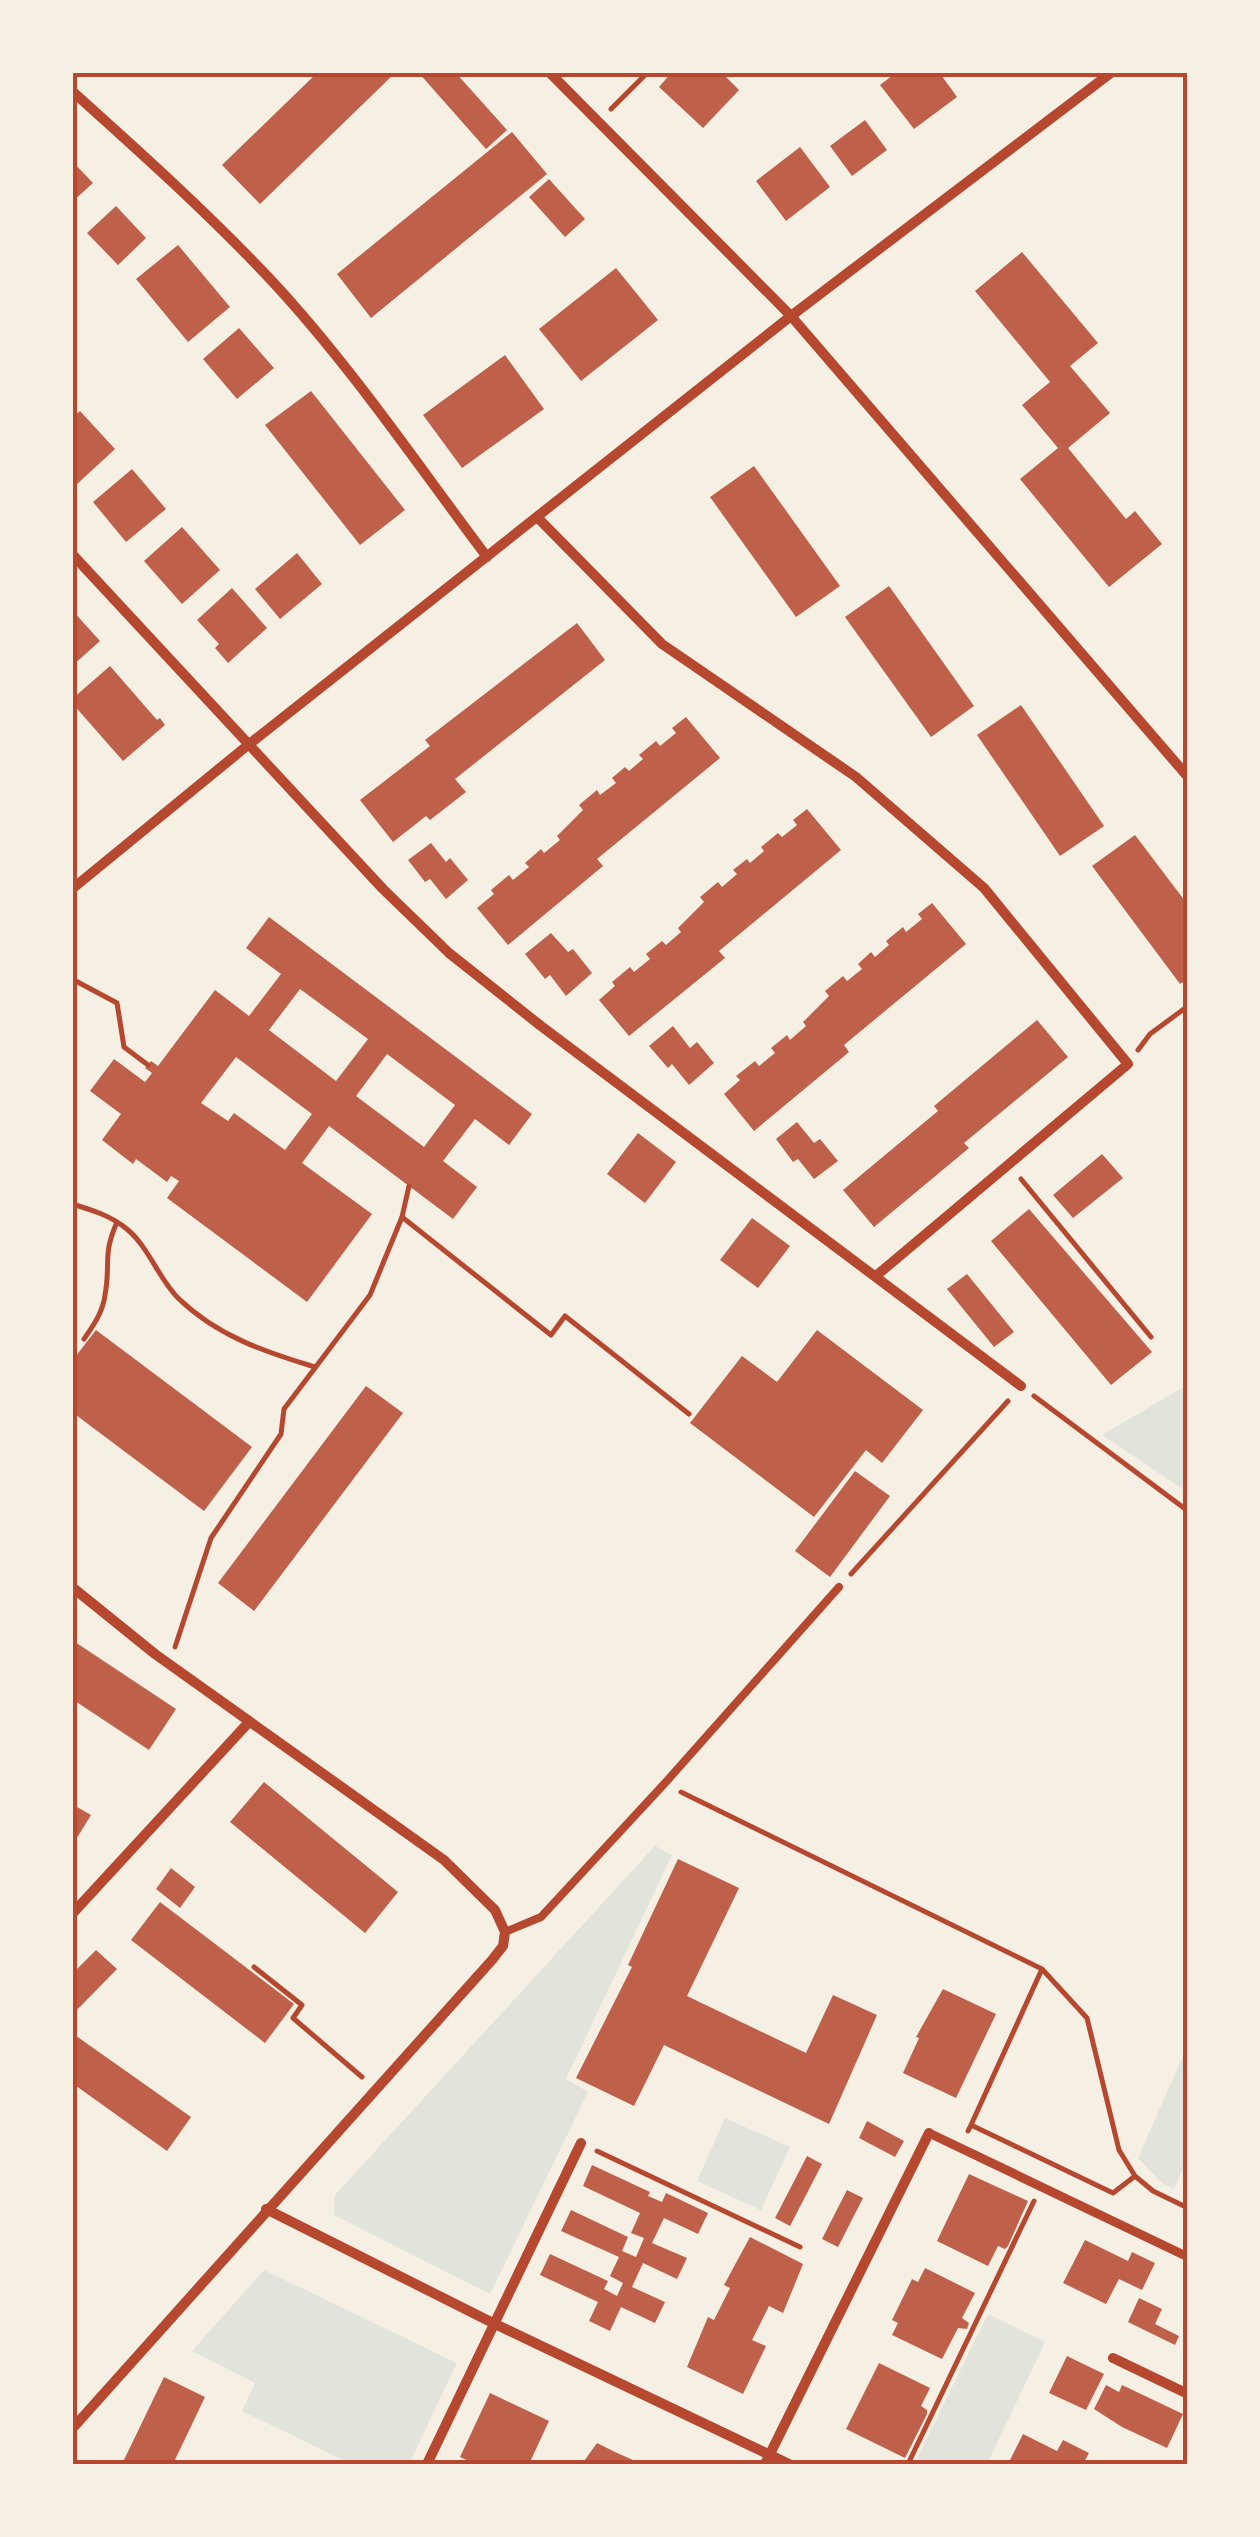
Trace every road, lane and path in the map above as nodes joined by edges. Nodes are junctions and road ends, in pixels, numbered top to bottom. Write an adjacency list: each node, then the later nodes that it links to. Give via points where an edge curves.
1 (549, 72): 5 (street)
2 (648, 72): 5 (path)
3 (1112, 72): 6 (street)
4 (72, 91): 9 (street, via 273,282)
5 (598, 122): 6 (street)
6 (791, 316): 7 (street); 11 (street)
7 (538, 518): 9 (street); 15 (street, via 662,644 856,777 984,888)
8 (72, 554): 10 (street)
9 (486, 558): 10 (street)
10 (248, 745): 12 (street); 22 (street, via 449,953)
11 (1188, 777)
12 (72, 889)
13 (72, 979): 16 (path, via 117,1004 124,1046)
14 (1188, 1006): 15 (path, via 1150,1034)
15 (1128, 1064): 17 (street)
16 (148, 1065)
17 (1009, 1165): 22 (street); 23 (path)
18 (409, 1186): 20 (path)
19 (72, 1204): 21 (path)
20 (402, 1217): 25 (path, via 370,1295); 27 (path, via 551,1334 565,1316)
21 (117, 1222): 24 (path, via 106,1248 106,1294); 25 (path, via 177,1297 219,1330)
22 (877, 1276): 26 (street)
23 (1151, 1338)
24 (84, 1340)
25 (315, 1367): 31 (path, via 284,1409 282,1434 211,1538)
26 (1021, 1386): 28 (path); 30 (path)
27 (689, 1414)
28 (1188, 1511)
29 (72, 1586): 31 (street)
30 (839, 1587): 33 (lane)
31 (170, 1664): 32 (street)
32 (248, 1722): 34 (street); 35 (street, via 444,1860 495,1910)
33 (665, 1783): 35 (lane, via 541,1917); 37 (path)
34 (72, 1914)
35 (505, 1932): 38 (street, via 504,1946)
36 (254, 1967): 38 (path, via 302,2004 293,2018)
37 (1042, 1969): 39 (path); 43 (path, via 1087,2018 1119,2150)
38 (376, 2089): 46 (street)
39 (971, 2125): 42 (path); 43 (path, via 1113,2194)
40 (929, 2133): 42 (street); 53 (street)
41 (581, 2143): 47 (path); 49 (street)
42 (961, 2148): 44 (street)
43 (1135, 2176): 45 (path)
44 (1042, 2186): 48 (street); 56 (path)
45 (1188, 2208)
46 (266, 2210): 49 (street); 52 (street)
47 (800, 2246)
48 (1188, 2256)
49 (493, 2323): 53 (street); 54 (street)
50 (1113, 2358): 51 (street)
51 (1188, 2394)
52 (72, 2430)
53 (767, 2460): 55 (street)
54 (427, 2464)
55 (789, 2464)
56 (908, 2464)

